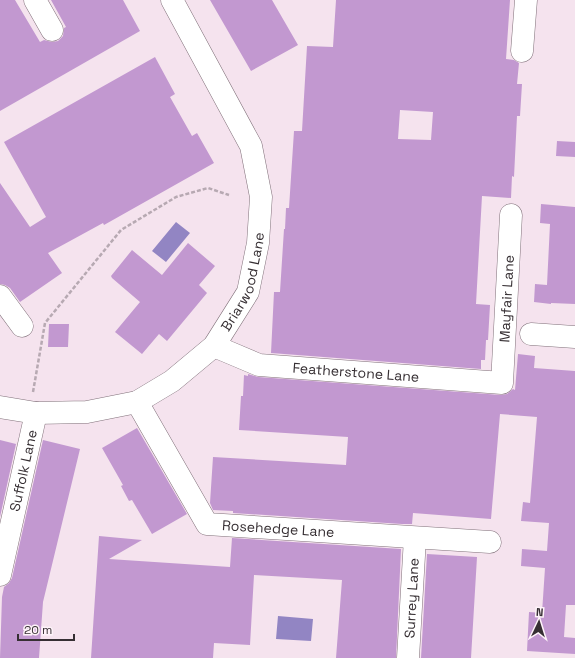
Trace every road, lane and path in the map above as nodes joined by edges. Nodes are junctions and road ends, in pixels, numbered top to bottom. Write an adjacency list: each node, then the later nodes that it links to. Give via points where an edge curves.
1 (35, 0): 4 (street)
2 (172, 0): 12 (street, Briarwood Lane, via 251,146 261,197 258,243 248,292)
3 (526, 0): 5 (street)
4 (52, 30)
5 (522, 51)
6 (229, 194): 14 (path, via 208,188 176,197 121,230 45,323)
7 (511, 215): 13 (street, Mayfair Lane)
8 (0, 296): 9 (street)
9 (22, 326)
10 (531, 334): 11 (street)
11 (575, 337)
12 (214, 346): 13 (street, Featherstone Lane, via 259,364); 15 (street, Briarwood Lane, via 172,381)
13 (502, 383)
14 (34, 402): 15 (street, Briarwood Lane, via 87,412); 16 (street, Briarwood Lane); 19 (street, Suffolk Lane)
15 (137, 402): 17 (street, Rosehedge Lane, via 207,524)
16 (0, 407)
17 (415, 538): 18 (street, Rosehedge Lane); 20 (street, Surrey Lane)
18 (490, 542)
19 (0, 575)
20 (408, 658)

